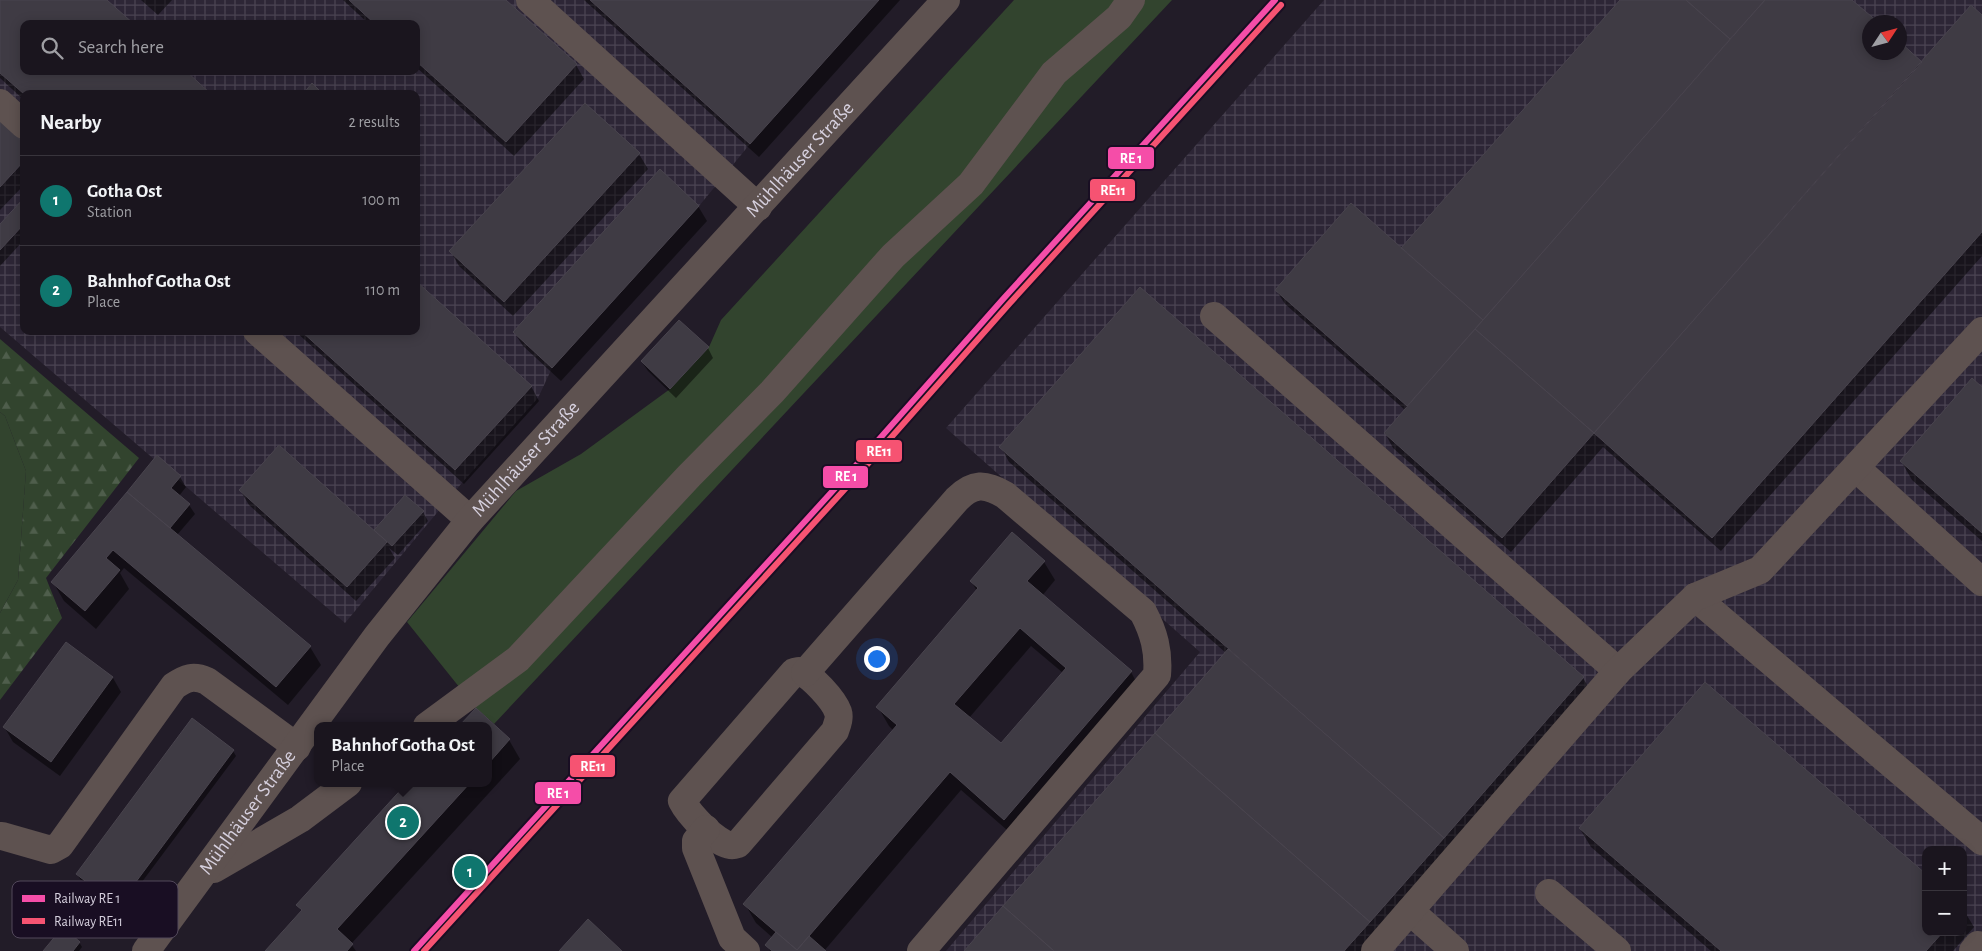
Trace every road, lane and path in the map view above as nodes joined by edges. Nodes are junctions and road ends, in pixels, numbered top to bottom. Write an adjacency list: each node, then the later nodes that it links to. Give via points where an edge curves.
1 (530, 0): 6 (lane)
2 (946, 0): 6 (lane, Mühlhäuser Straße)
3 (1132, 0): 17 (lane, via 1119,16 1054,73 971,184 893,256 772,392 518,659)
4 (0, 104): 5 (lane)
5 (20, 121)
6 (758, 208): 11 (lane, Mühlhäuser Straße)
7 (1214, 316): 14 (lane)
8 (1982, 331): 10 (lane)
9 (262, 335): 11 (lane)
10 (1856, 468): 12 (lane); 13 (lane, via 1760,570)
11 (470, 520): 16 (lane, Mühlhäuser Straße, via 377,636)
12 (1982, 582)
13 (1695, 597): 14 (lane); 23 (lane)
14 (1618, 671): 27 (lane)
15 (805, 673): 21 (lane, via 794,672 684,796 684,805); 21 (lane, via 829,696 838,712 835,731 738,844 725,844); 31 (lane, via 957,498 967,489 978,486 987,486 1005,495 1144,612 1150,626 1157,644 1157,675)
16 (316, 722)
17 (432, 722)
18 (314, 725): 19 (lane, Mühlhäuser Straße)
19 (298, 747): 22 (lane, via 207,681 196,676 184,679 174,686 60,845 51,850); 24 (lane, Mühlhäuser Straße)
20 (343, 787): 24 (lane, via 300,819)
21 (706, 829): 30 (lane, via 696,841 696,848 732,938)
22 (2, 836)
23 (1982, 841)
24 (204, 875): 26 (lane, Mühlhäuser Straße)
25 (1549, 893): 34 (lane)
26 (178, 909)
27 (1410, 911): 32 (lane); 33 (lane)
28 (156, 938): 29 (lane, Mühlhäuser Straße)
29 (146, 951)
30 (746, 951)
31 (922, 951)
32 (1375, 951)
33 (1455, 951)
34 (1617, 951)

